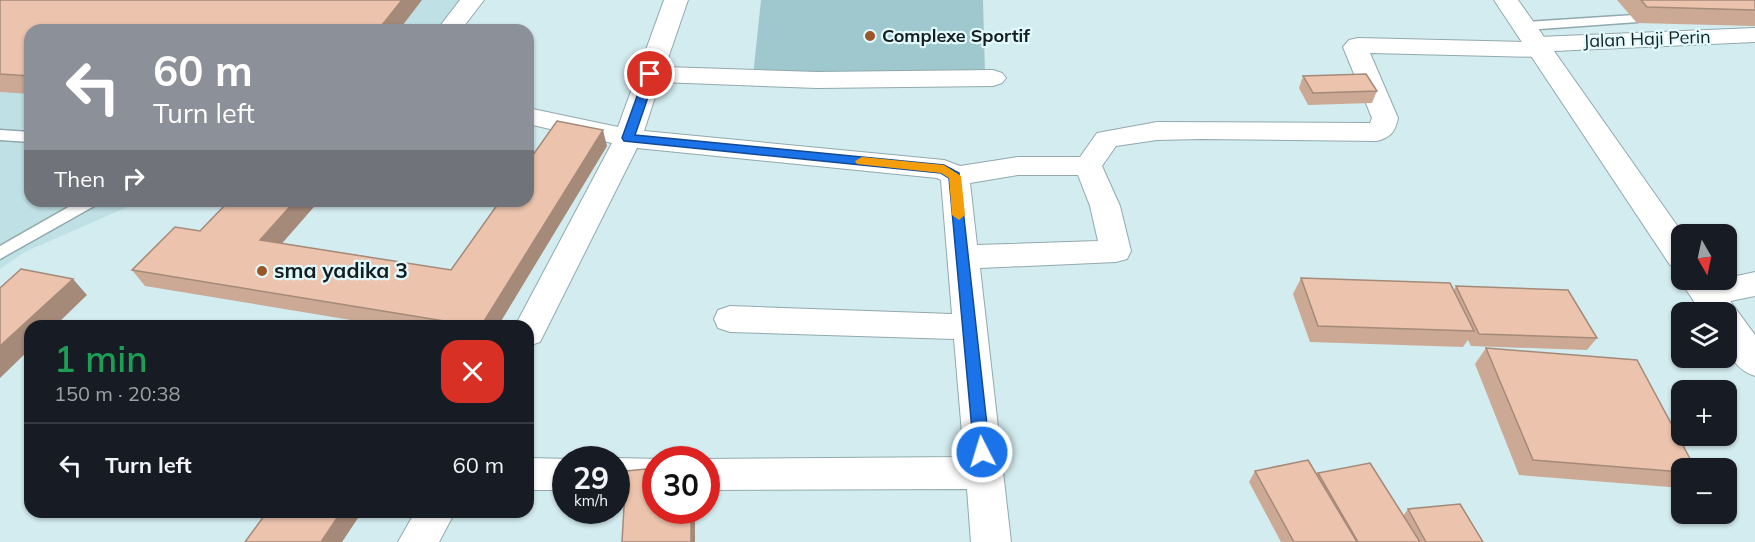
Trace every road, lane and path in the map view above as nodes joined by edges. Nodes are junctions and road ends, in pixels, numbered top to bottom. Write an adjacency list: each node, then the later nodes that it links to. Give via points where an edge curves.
1 (472, 0): 5 (street)
2 (676, 0): 13 (street)
3 (1506, 0): 7 (main road)
4 (1634, 20): 7 (lane)
5 (454, 24)
6 (1755, 35): 7 (street, Jalan Haji Perin)
7 (1535, 40): 14 (street, Jalan Haji Perin, via 1355,46 1385,118 1377,132 1157,131 1107,139); 17 (main road)
8 (661, 75): 9 (street, via 817,80)
9 (993, 78)
10 (534, 117): 13 (street)
11 (0, 135): 12 (lane)
12 (24, 137)
13 (628, 138): 15 (street, via 944,169); 23 (street)
14 (1088, 166): 15 (street, via 1018,166); 19 (street, via 1105,206 1116,251)
15 (955, 176): 19 (street)
16 (80, 207): 18 (lane)
17 (1671, 241)
18 (0, 253)
19 (963, 257): 24 (street)
20 (1755, 284): 21 (street)
21 (1707, 295)
22 (730, 319): 24 (street)
23 (534, 321)
24 (970, 327): 27 (street)
25 (1737, 337): 26 (main road)
26 (1755, 362)
27 (984, 473): 30 (street); 33 (street)
28 (534, 474): 29 (street)
29 (552, 474)
30 (720, 474)
31 (432, 518): 32 (street)
32 (418, 542)
33 (991, 542)

